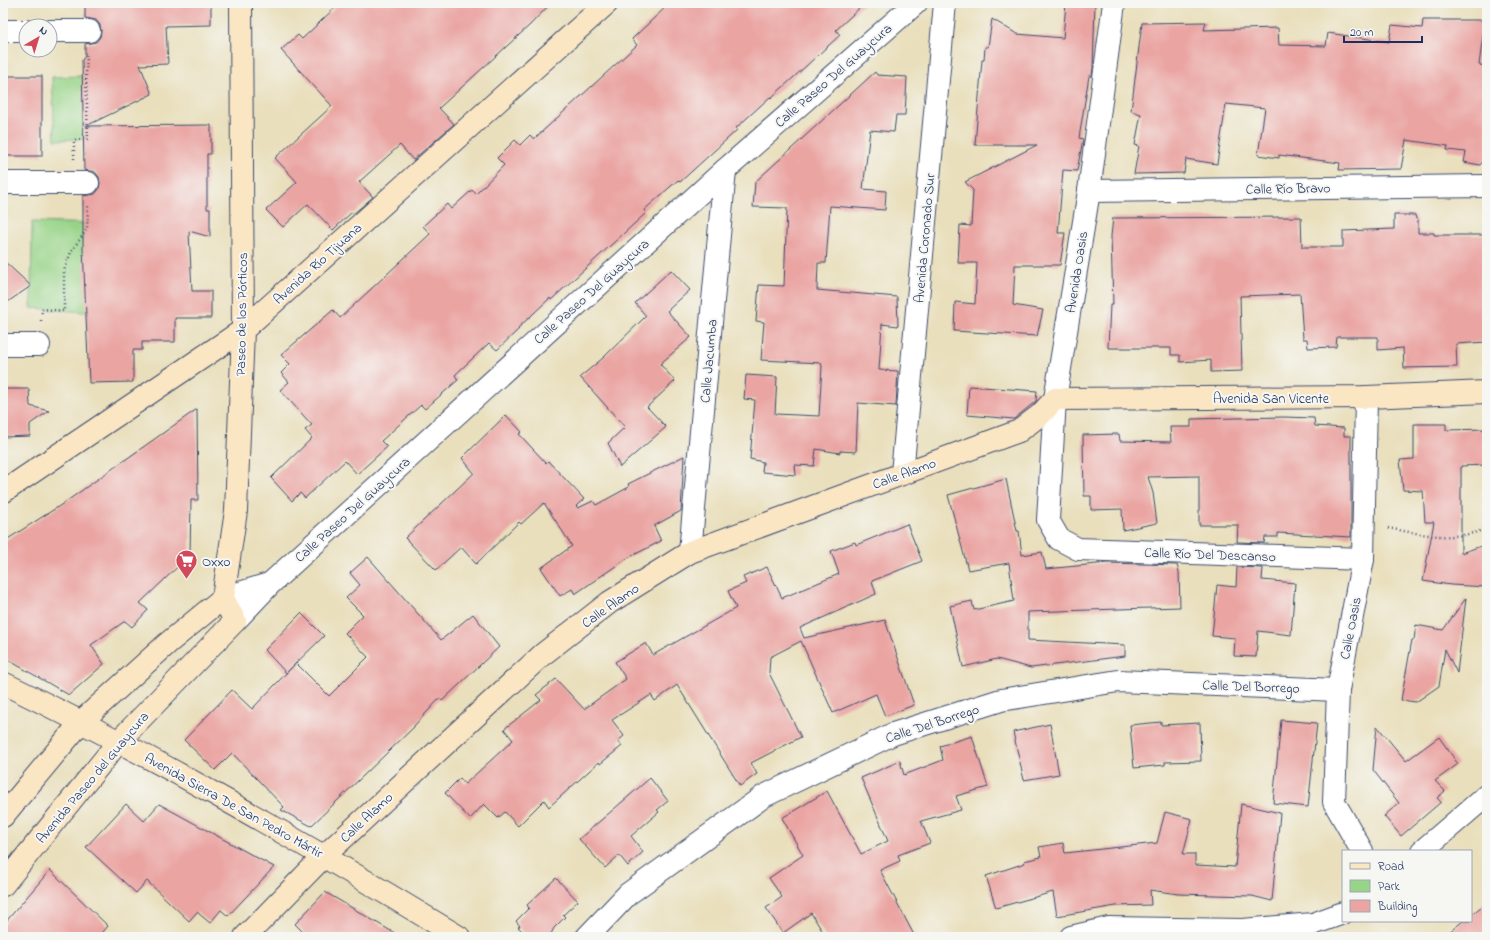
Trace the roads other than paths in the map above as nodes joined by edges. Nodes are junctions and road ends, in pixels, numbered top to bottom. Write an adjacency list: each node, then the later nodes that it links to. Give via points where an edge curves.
1 (607, 3): 15 (street, Avenida Río Tijuana)
2 (916, 3): 10 (street, Calle Paseo Del Guaycura)
3 (946, 3): 21 (street, Avenida Coronado Sur)
4 (1114, 3): 14 (street, Avenida Oasis)
5 (246, 7): 15 (street, Paseo de los Pórticos)
6 (89, 30): 9 (street)
7 (3, 31): 8 (street)
8 (18, 31)
9 (58, 31)
10 (725, 170): 24 (street, Calle Jacumba); 26 (street, Calle Paseo Del Guaycura)
11 (3, 182): 12 (street)
12 (88, 184)
13 (1487, 186): 14 (street, Calle Río Bravo)
14 (1089, 191): 20 (street, Avenida Oasis)
15 (243, 330): 22 (street, Avenida Río Tijuana); 27 (street, Paseo de los Pórticos, via 236,511)
16 (3, 345): 17 (street)
17 (39, 345)
18 (1487, 392): 19 (street, Avenida San Vicente)
19 (1366, 398): 20 (street, Avenida San Vicente); 25 (street, Calle Oasis)
20 (1055, 399): 21 (street, Calle Alamo, via 1020,431); 23 (street, Avenida Oasis, via 1048,520)
21 (902, 474): 24 (street, Calle Alamo)
22 (3, 492)
23 (1059, 539): 25 (street, Calle Río Del Descanso, via 1078,549)
24 (690, 552): 37 (street, Calle Alamo, via 610,602 542,655)
25 (1363, 560): 30 (street, Calle Oasis)
26 (270, 583): 27 (street, Calle Paseo Del Guaycura); 28 (street, Calle Paseo Del Guaycura)
27 (223, 598): 28 (street); 31 (street)
28 (235, 621): 32 (street, Avenida Paseo del Guaycura)
29 (3, 683): 31 (street, Avenida Sierra De San Pedro Mártir)
30 (1338, 690): 35 (street, Calle Oasis, via 1334,802); 42 (street, Calle Del Borrego, via 1118,681 1001,700 893,734 764,796 628,894)
31 (82, 722): 32 (street, Avenida Sierra De San Pedro Mártir); 34 (street)
32 (119, 741): 37 (street, Avenida Sierra De San Pedro Mártir); 38 (street, Avenida Paseo del Guaycura)
33 (1487, 795): 36 (street)
34 (3, 816)
35 (1361, 850)
36 (1423, 850)
37 (325, 855): 40 (street, Calle Alamo); 41 (street, Avenida Sierra De San Pedro Mártir)
38 (3, 885)
39 (1342, 913): 43 (street, via 1312,924 1242,930 1109,928)
40 (245, 937)
41 (459, 937)
42 (587, 937)
43 (1071, 937)

